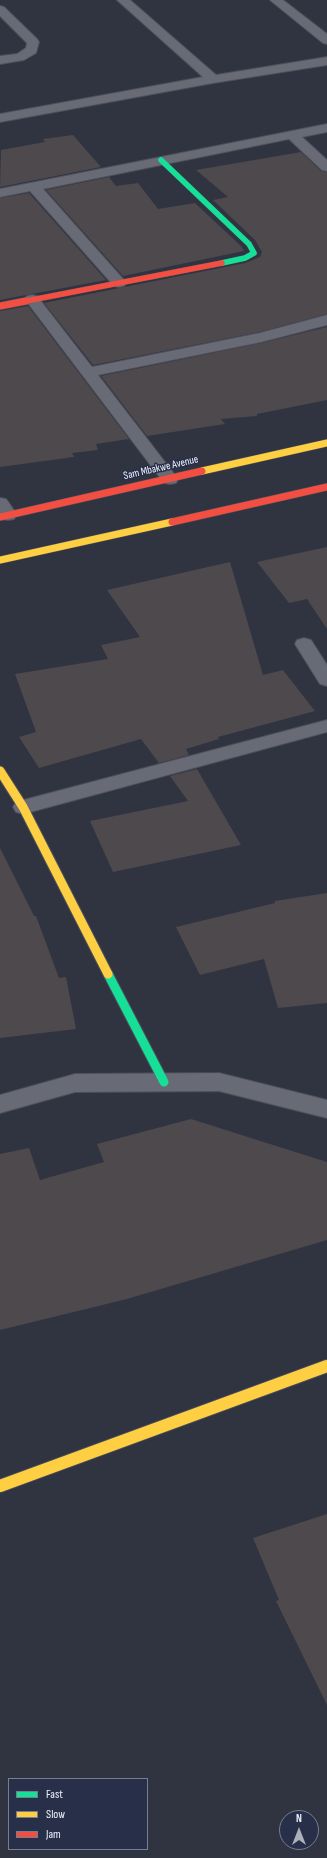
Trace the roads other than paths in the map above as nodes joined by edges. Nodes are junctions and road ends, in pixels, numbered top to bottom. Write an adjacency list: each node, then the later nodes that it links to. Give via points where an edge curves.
1 (123, 0): 7 (street)
2 (276, 0): 4 (street)
3 (0, 9): 5 (street, via 33,42 32,50 20,57)
4 (327, 40)
5 (0, 60)
6 (327, 61): 7 (street)
7 (213, 79): 8 (street)
8 (0, 118)
9 (327, 128): 10 (street)
10 (292, 135): 11 (street); 12 (street)
11 (161, 160): 13 (street); 15 (street, via 249,244 254,253 244,258)
12 (327, 167)
13 (33, 186): 14 (street); 15 (street)
14 (0, 193)
15 (119, 283): 16 (street)
16 (32, 299): 17 (street); 19 (street)
17 (0, 306)
18 (327, 320): 19 (street, via 261,337)
19 (88, 372): 21 (street)
20 (327, 443): 21 (street, Sam Mbakwe Avenue)
21 (170, 479): 23 (street, Sam Mbakwe Avenue)
22 (327, 487): 24 (street)
23 (3, 512)
24 (0, 560)
25 (304, 644): 26 (street)
26 (327, 680)
27 (326, 729): 29 (street)
28 (0, 771): 29 (street)
29 (23, 807): 30 (street)
30 (164, 1082): 31 (street, via 74,1083); 32 (street, via 219,1082)
31 (0, 1104)
32 (327, 1109)
33 (327, 1366): 34 (street)
34 (0, 1486)

